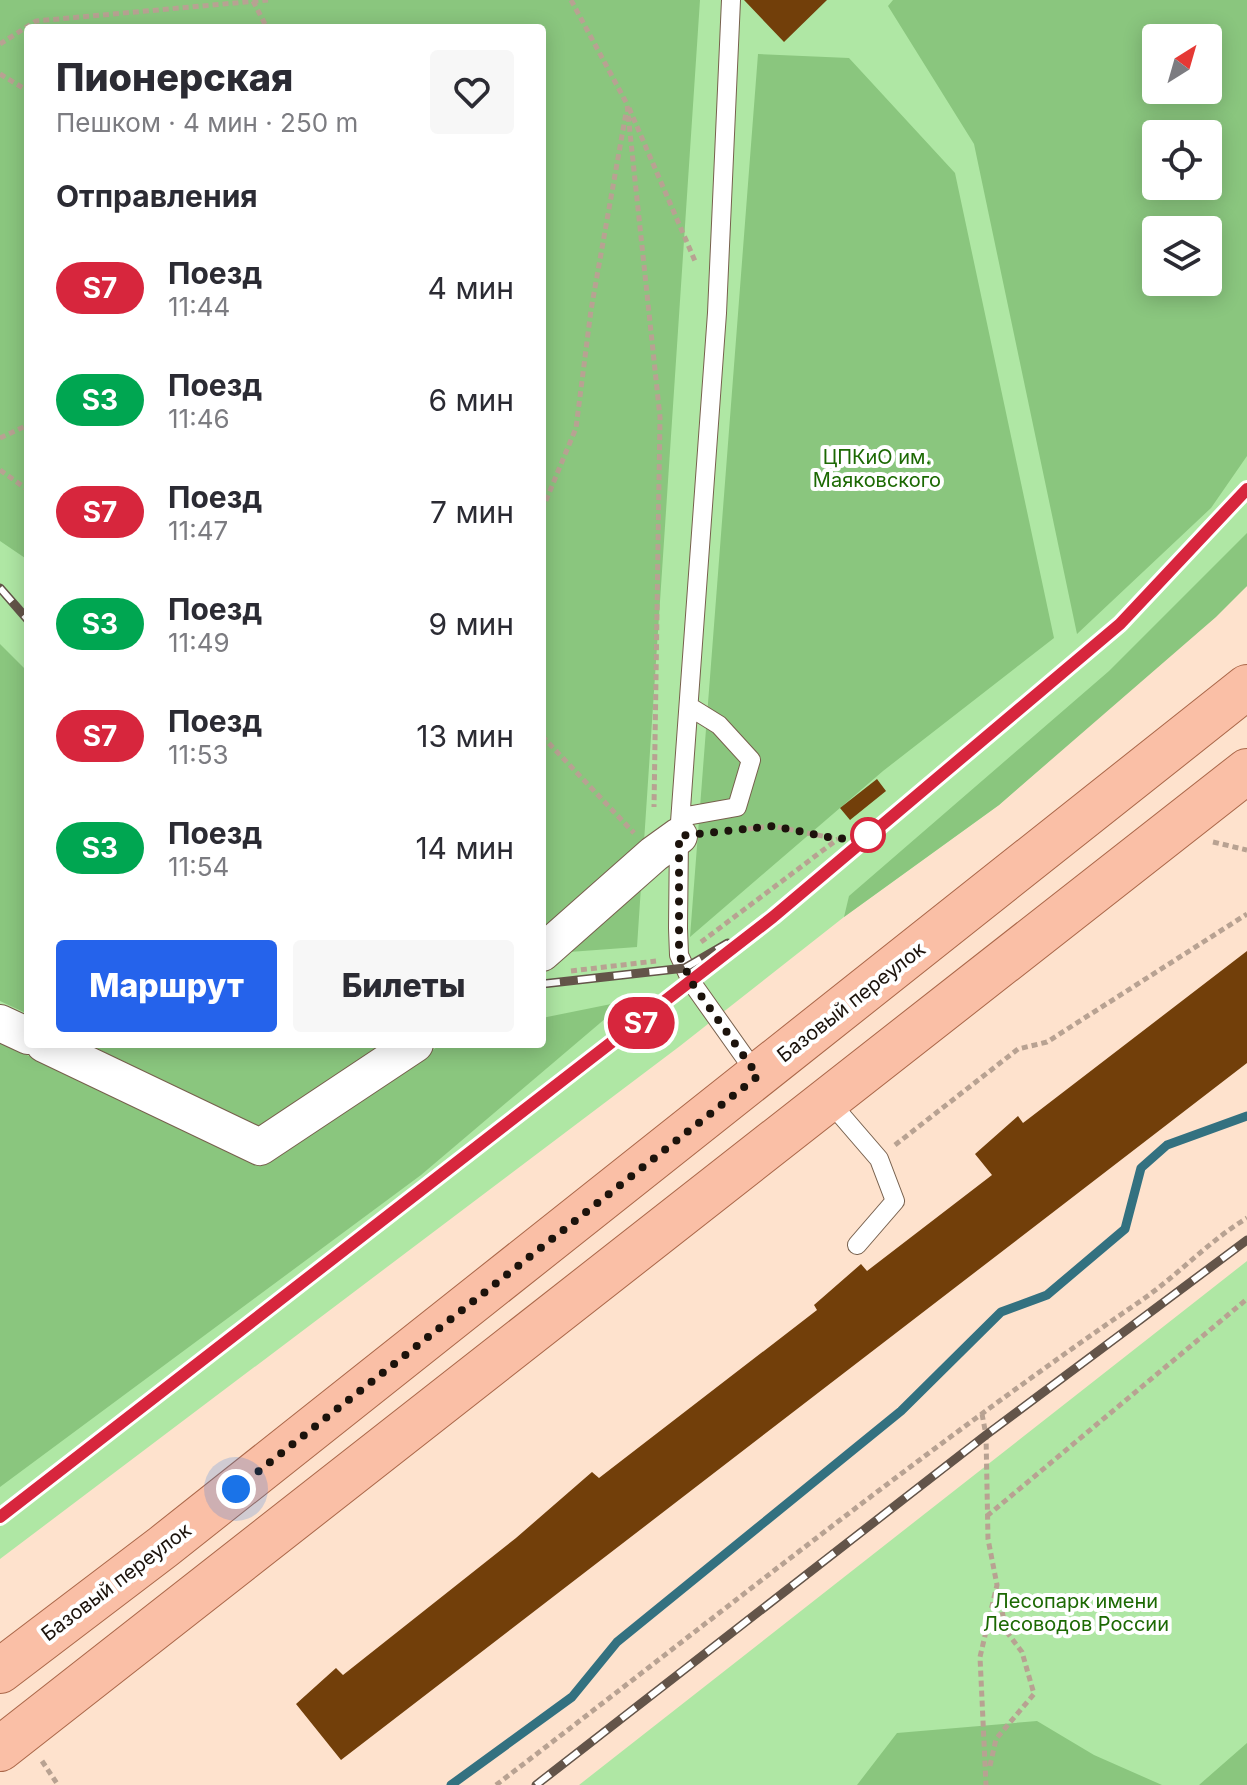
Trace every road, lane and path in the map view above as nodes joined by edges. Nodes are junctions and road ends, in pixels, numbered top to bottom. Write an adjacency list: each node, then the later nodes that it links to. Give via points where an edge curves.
1 (268, 0): 4 (path)
2 (571, 0): 11 (path)
3 (731, 0): 12 (lane)
4 (253, 1): 5 (path); 6 (path)
5 (31, 24)
6 (265, 24)
7 (24, 29): 8 (path)
8 (0, 44)
9 (0, 74): 10 (path)
10 (24, 89)
11 (627, 104): 12 (path); 17 (path, via 576,428); 23 (path, via 660,417)
12 (717, 313): 19 (lane)
13 (24, 427): 14 (path)
14 (0, 438)
15 (0, 470): 16 (path)
16 (24, 487)
17 (546, 500)
18 (1247, 687): 33 (main road, Базовый переулок)
19 (690, 707): 23 (lane); 23 (lane, via 719,725 751,760 737,807)
20 (546, 739): 23 (path)
21 (1247, 771): 34 (main road)
22 (742, 829): 24 (path, via 773,826)
23 (671, 836): 28 (street); 33 (lane, via 679,955 692,983)
24 (838, 839)
25 (1211, 842): 26 (path)
26 (1247, 850)
27 (1247, 914): 35 (path, via 1047,1042 1018,1049)
28 (546, 949)
29 (0, 1023): 30 (street)
30 (24, 1034)
31 (52, 1048): 32 (street, via 260,1147)
32 (409, 1048)
33 (758, 1076): 42 (main road, Базовый переулок)
34 (829, 1101): 35 (lane); 43 (main road)
35 (879, 1159): 37 (lane, via 895,1201)
36 (1247, 1218): 39 (path, via 1171,1280)
37 (857, 1245)
38 (1247, 1299): 40 (path)
39 (982, 1414): 40 (path); 47 (path)
40 (987, 1516): 41 (path)
41 (997, 1585): 45 (path, via 980,1657); 45 (path, via 1006,1631 1022,1652 1034,1694 996,1739)
42 (0, 1671)
43 (0, 1749)
44 (42, 1760): 46 (path)
45 (988, 1775): 48 (path)
46 (58, 1785)
47 (496, 1785)
48 (986, 1785)

